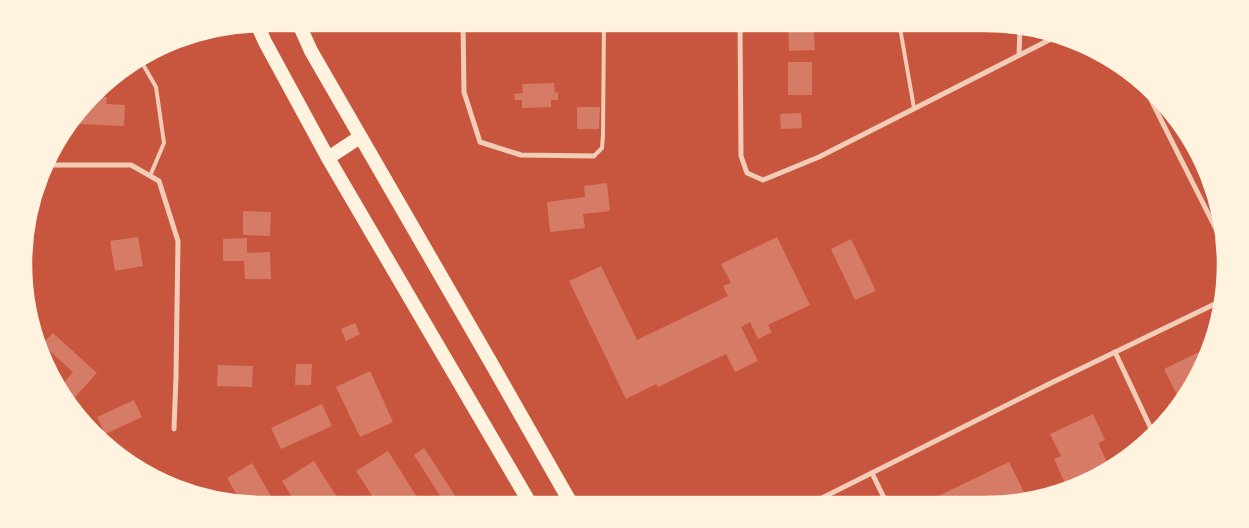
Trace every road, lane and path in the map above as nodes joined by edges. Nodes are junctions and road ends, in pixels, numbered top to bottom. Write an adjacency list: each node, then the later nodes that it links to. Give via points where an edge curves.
1 (260, 31): 15 (highway)
2 (302, 31): 13 (highway)
3 (463, 31): 14 (street, via 464,92 480,142 521,155)
4 (604, 31): 14 (lane, via 602,148)
5 (740, 31): 12 (street, via 741,156 747,173 763,180 819,157)
6 (901, 31): 12 (lane)
7 (1020, 34): 9 (street)
8 (1048, 40): 9 (street)
9 (1019, 55): 12 (street)
10 (143, 65): 17 (lane, via 156,87 164,143)
11 (1151, 101): 18 (street)
12 (914, 108)
13 (360, 137): 15 (highway); 25 (highway)
14 (594, 156)
15 (328, 158): 24 (highway)
16 (53, 165): 17 (street, via 131,165)
17 (150, 176): 22 (street, via 159,181 178,240)
18 (1214, 226)
19 (1214, 304): 20 (street)
20 (1114, 352): 21 (street); 23 (street)
21 (1151, 428)
22 (174, 429)
23 (872, 472): 26 (street); 27 (street)
24 (526, 497)
25 (567, 497)
26 (824, 497)
27 (884, 497)

